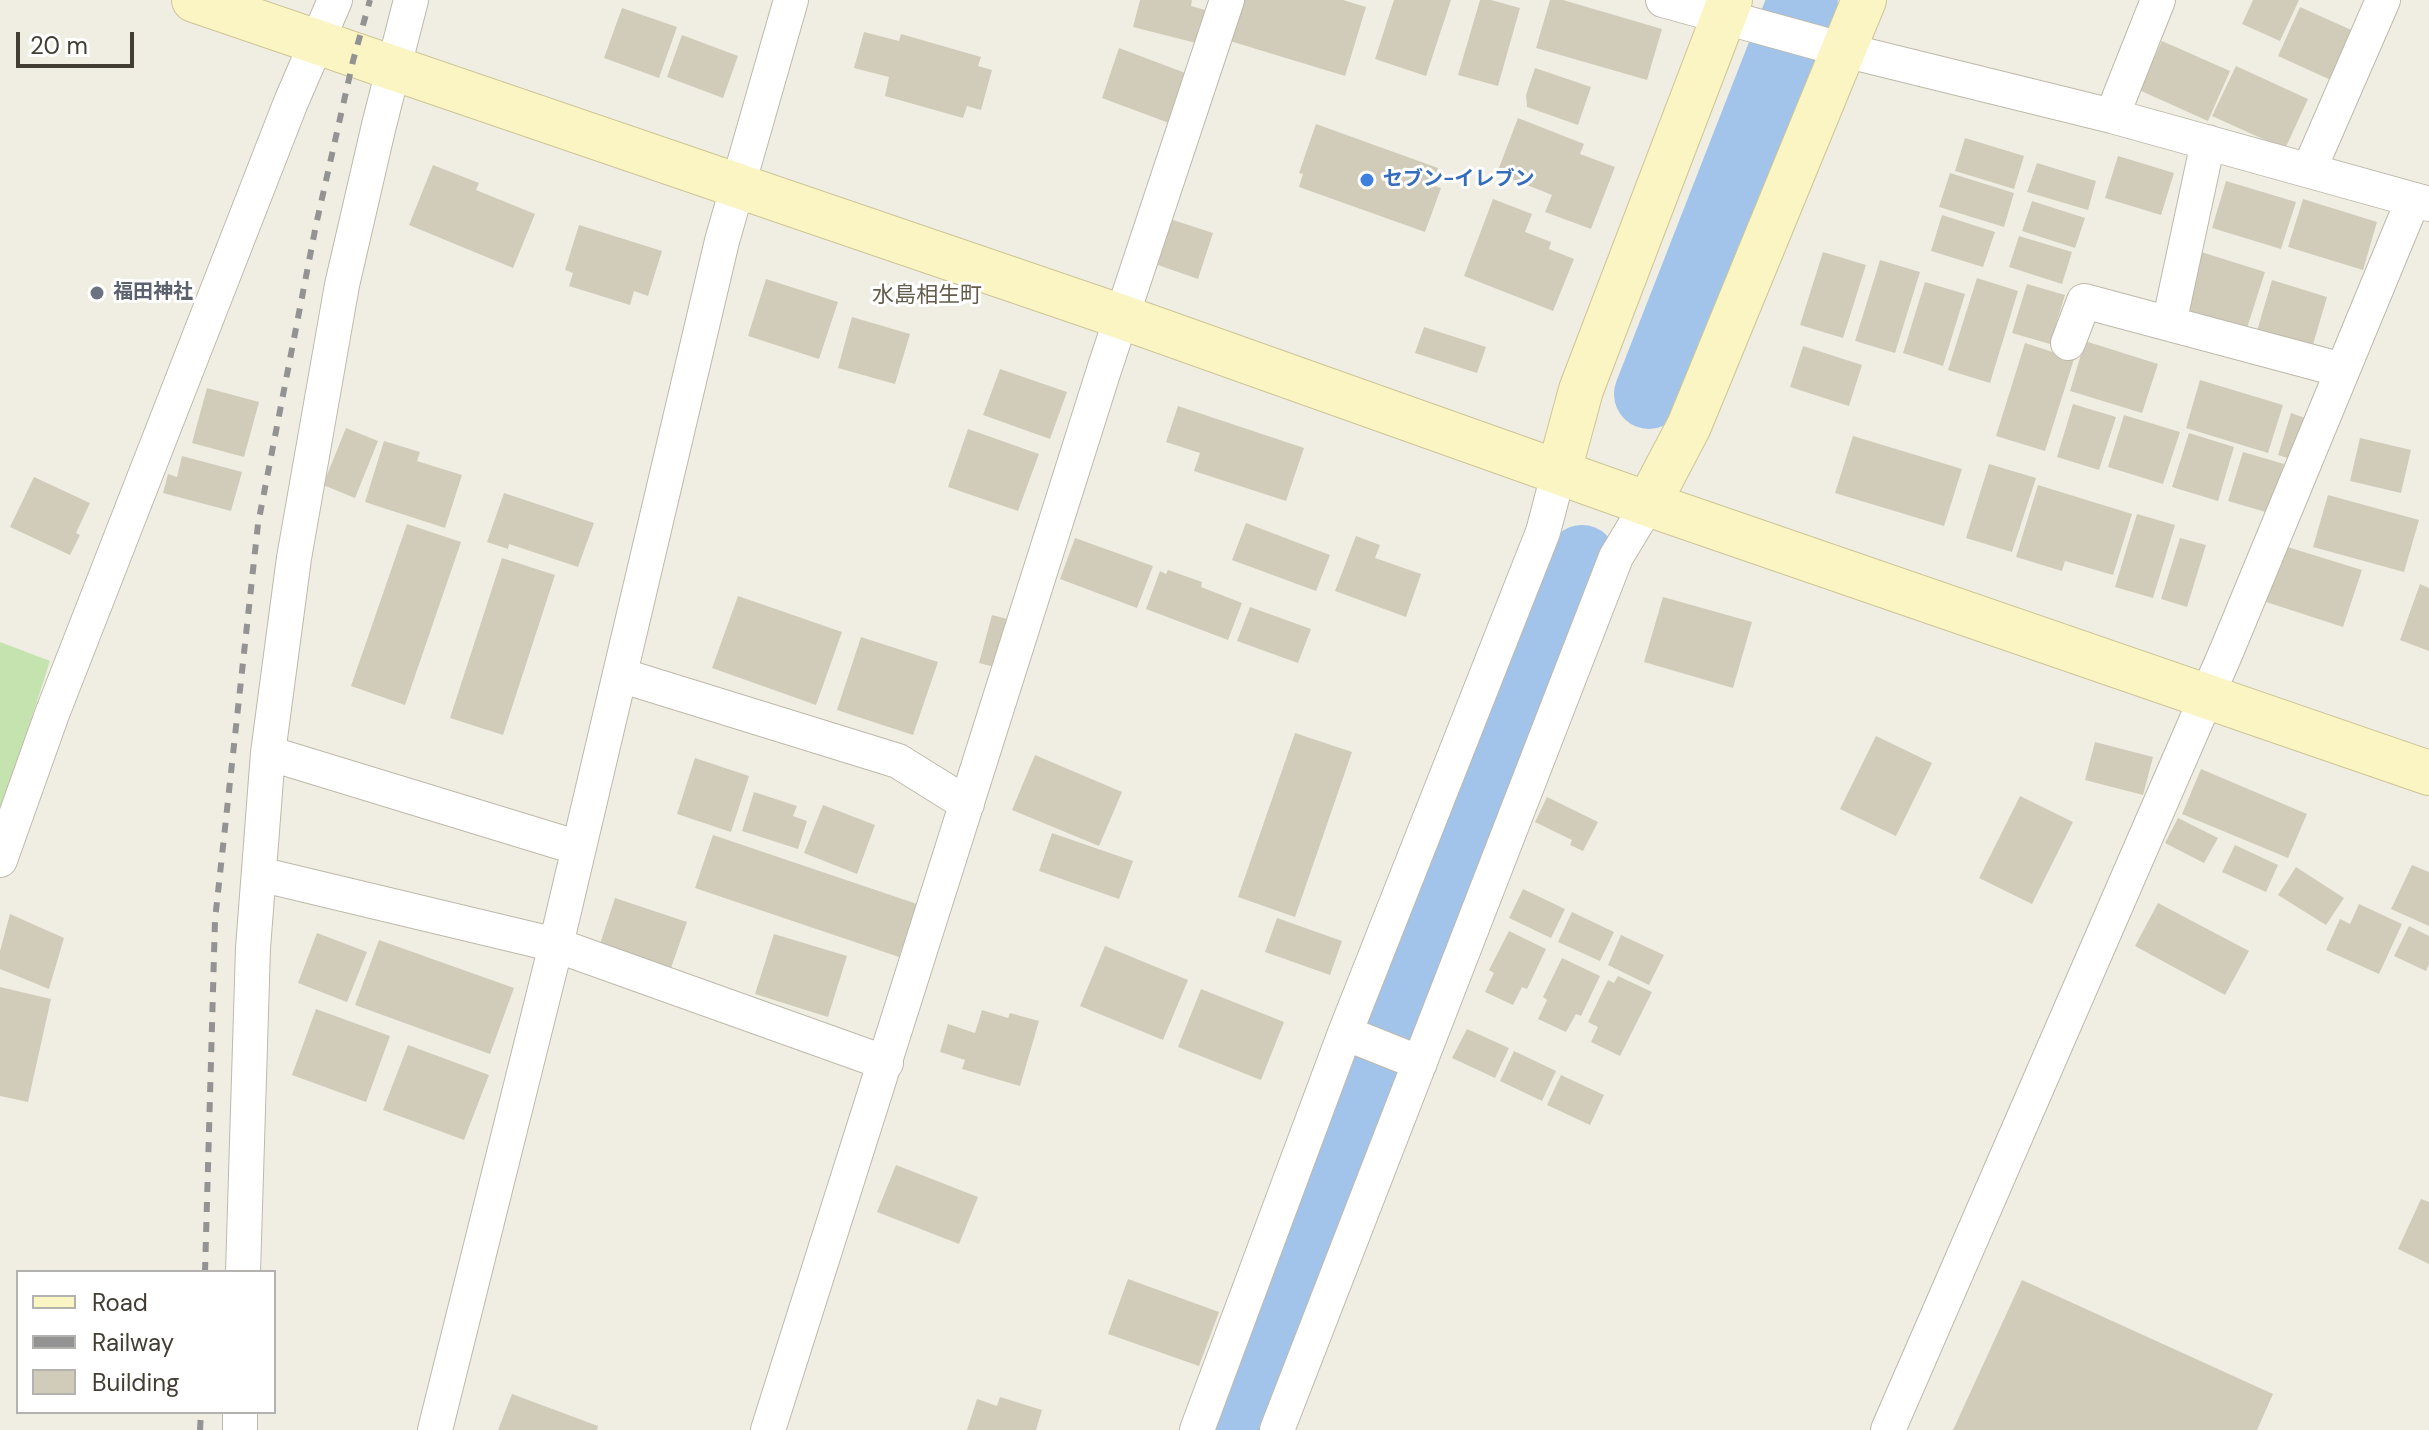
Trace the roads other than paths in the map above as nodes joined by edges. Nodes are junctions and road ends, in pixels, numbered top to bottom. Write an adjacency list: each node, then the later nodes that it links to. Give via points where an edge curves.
1 (194, 0): 11 (street)
2 (335, 0): 11 (street)
3 (411, 0): 13 (street)
4 (791, 0): 17 (street)
5 (1227, 0): 19 (street)
6 (1663, 0): 10 (street)
7 (1864, 0): 12 (street)
8 (2158, 0): 14 (street)
9 (2383, 0): 16 (street)
10 (1736, 14): 12 (street); 23 (street, via 1581,390)
11 (317, 40): 13 (street); 31 (street, via 52,714)
12 (1829, 46): 14 (street); 24 (street, via 1689,426)
13 (393, 67): 17 (street); 27 (street, via 342,285 294,558)
14 (2112, 116): 15 (street)
15 (2208, 142): 16 (street); 20 (street)
16 (2309, 170): 18 (street)
17 (736, 184): 19 (street); 25 (street)
18 (2421, 202): 22 (street)
19 (1122, 317): 23 (street); 29 (street)
20 (2169, 324): 21 (street, via 2084,301); 22 (street)
21 (2068, 343)
22 (2342, 370): 26 (street)
23 (1559, 471): 24 (street); 34 (street, via 1543,532)
24 (1648, 504): 26 (street); 35 (street, via 1616,557)
25 (620, 675): 29 (street, via 898,761); 30 (street)
26 (2207, 697): 28 (street); 42 (street)
27 (268, 753): 30 (street); 32 (street)
28 (2429, 773)
29 (967, 804): 36 (street)
30 (579, 848): 33 (street)
31 (0, 860)
32 (259, 874): 33 (street); 37 (street)
33 (556, 945): 36 (street); 38 (street)
34 (1351, 1035): 35 (street); 40 (street)
35 (1406, 1058): 41 (street)
36 (886, 1063): 39 (street)
37 (243, 1270)
38 (435, 1430)
39 (768, 1430)
40 (1197, 1430)
41 (1277, 1430)
42 (1888, 1430)

